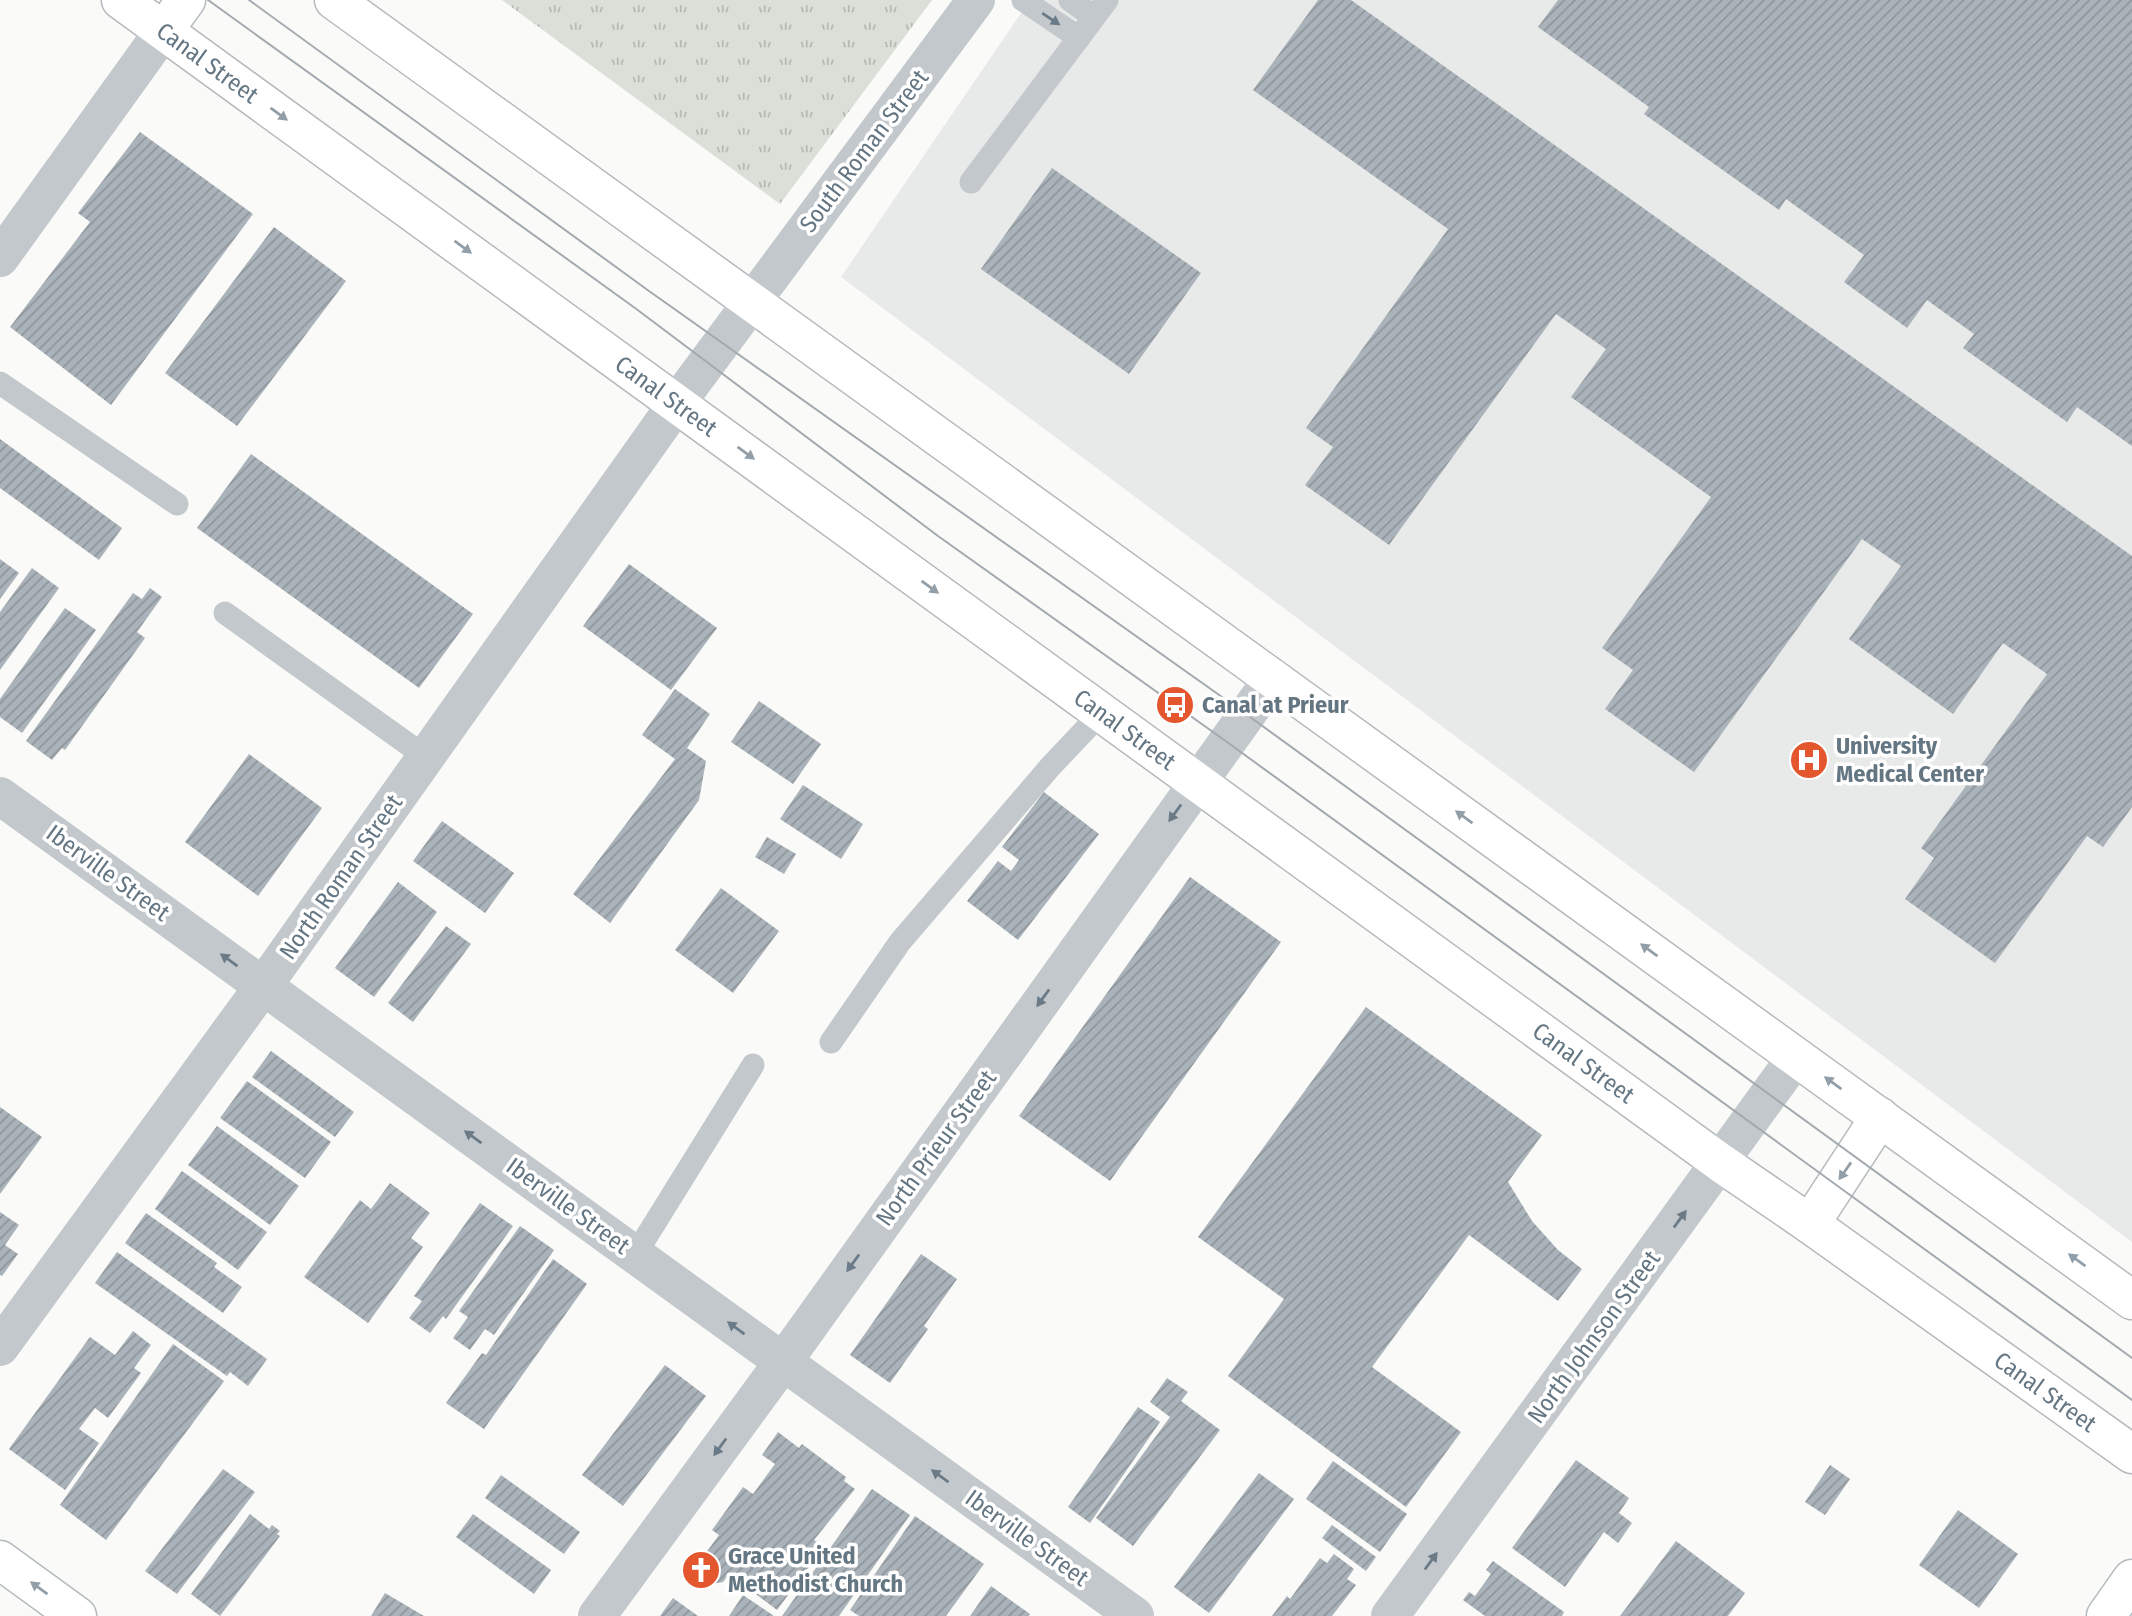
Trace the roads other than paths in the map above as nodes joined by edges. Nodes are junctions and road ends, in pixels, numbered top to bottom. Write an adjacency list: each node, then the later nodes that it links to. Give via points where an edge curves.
1 (121, 0): 8 (main road, Canal Street)
2 (186, 0): 8 (main road)
3 (334, 0): 12 (main road)
4 (976, 0): 12 (street, South Roman Street)
5 (1023, 0): 9 (lane, one-way to 9)
6 (1070, 0): 7 (lane)
7 (1101, 8): 9 (lane)
8 (164, 30): 11 (street); 14 (main road, Canal Street, one-way to 14)
9 (1079, 38): 10 (lane)
10 (971, 182)
11 (0, 258)
12 (751, 302): 14 (street, South Roman Street); 17 (main road)
13 (0, 383): 15 (lane)
14 (677, 403): 18 (main road, Canal Street, one-way to 18); 19 (street, North Roman Street)
15 (177, 504)
16 (225, 613): 19 (lane)
17 (1273, 678): 20 (street, North Prieur Street); 24 (main road, one-way to 17)
18 (1102, 712): 20 (main road, Canal Street); 23 (lane, via 901,942)
19 (426, 757): 22 (street, North Roman Street)
20 (1198, 782): 27 (main road, Canal Street); 32 (street, North Prieur Street, one-way to 32)
21 (0, 796): 22 (street, Iberville Street, one-way to 21)
22 (264, 985): 29 (street, Iberville Street, one-way to 22); 31 (street, North Roman Street)
23 (831, 1042)
24 (1796, 1056): 26 (main road, one-way to 24); 27 (street, North Johnson Street)
25 (753, 1065): 29 (lane)
26 (1880, 1117): 28 (main road, one-way to 28); 30 (main road, one-way to 26)
27 (1721, 1163): 28 (main road, Canal Street); 39 (street, North Johnson Street, one-way to 27)
28 (1810, 1224): 33 (main road, Canal Street)
29 (635, 1255): 32 (street, Iberville Street, one-way to 29)
30 (2132, 1300)
31 (0, 1347)
32 (783, 1362): 37 (street, North Prieur Street, one-way to 37); 38 (street, Iberville Street, one-way to 32)
33 (2132, 1454)
34 (0, 1560): 36 (main road, one-way to 34)
35 (2132, 1579): 40 (main road)
36 (77, 1616)
37 (597, 1616)
38 (1135, 1616)
39 (1390, 1616)
40 (2106, 1616)

